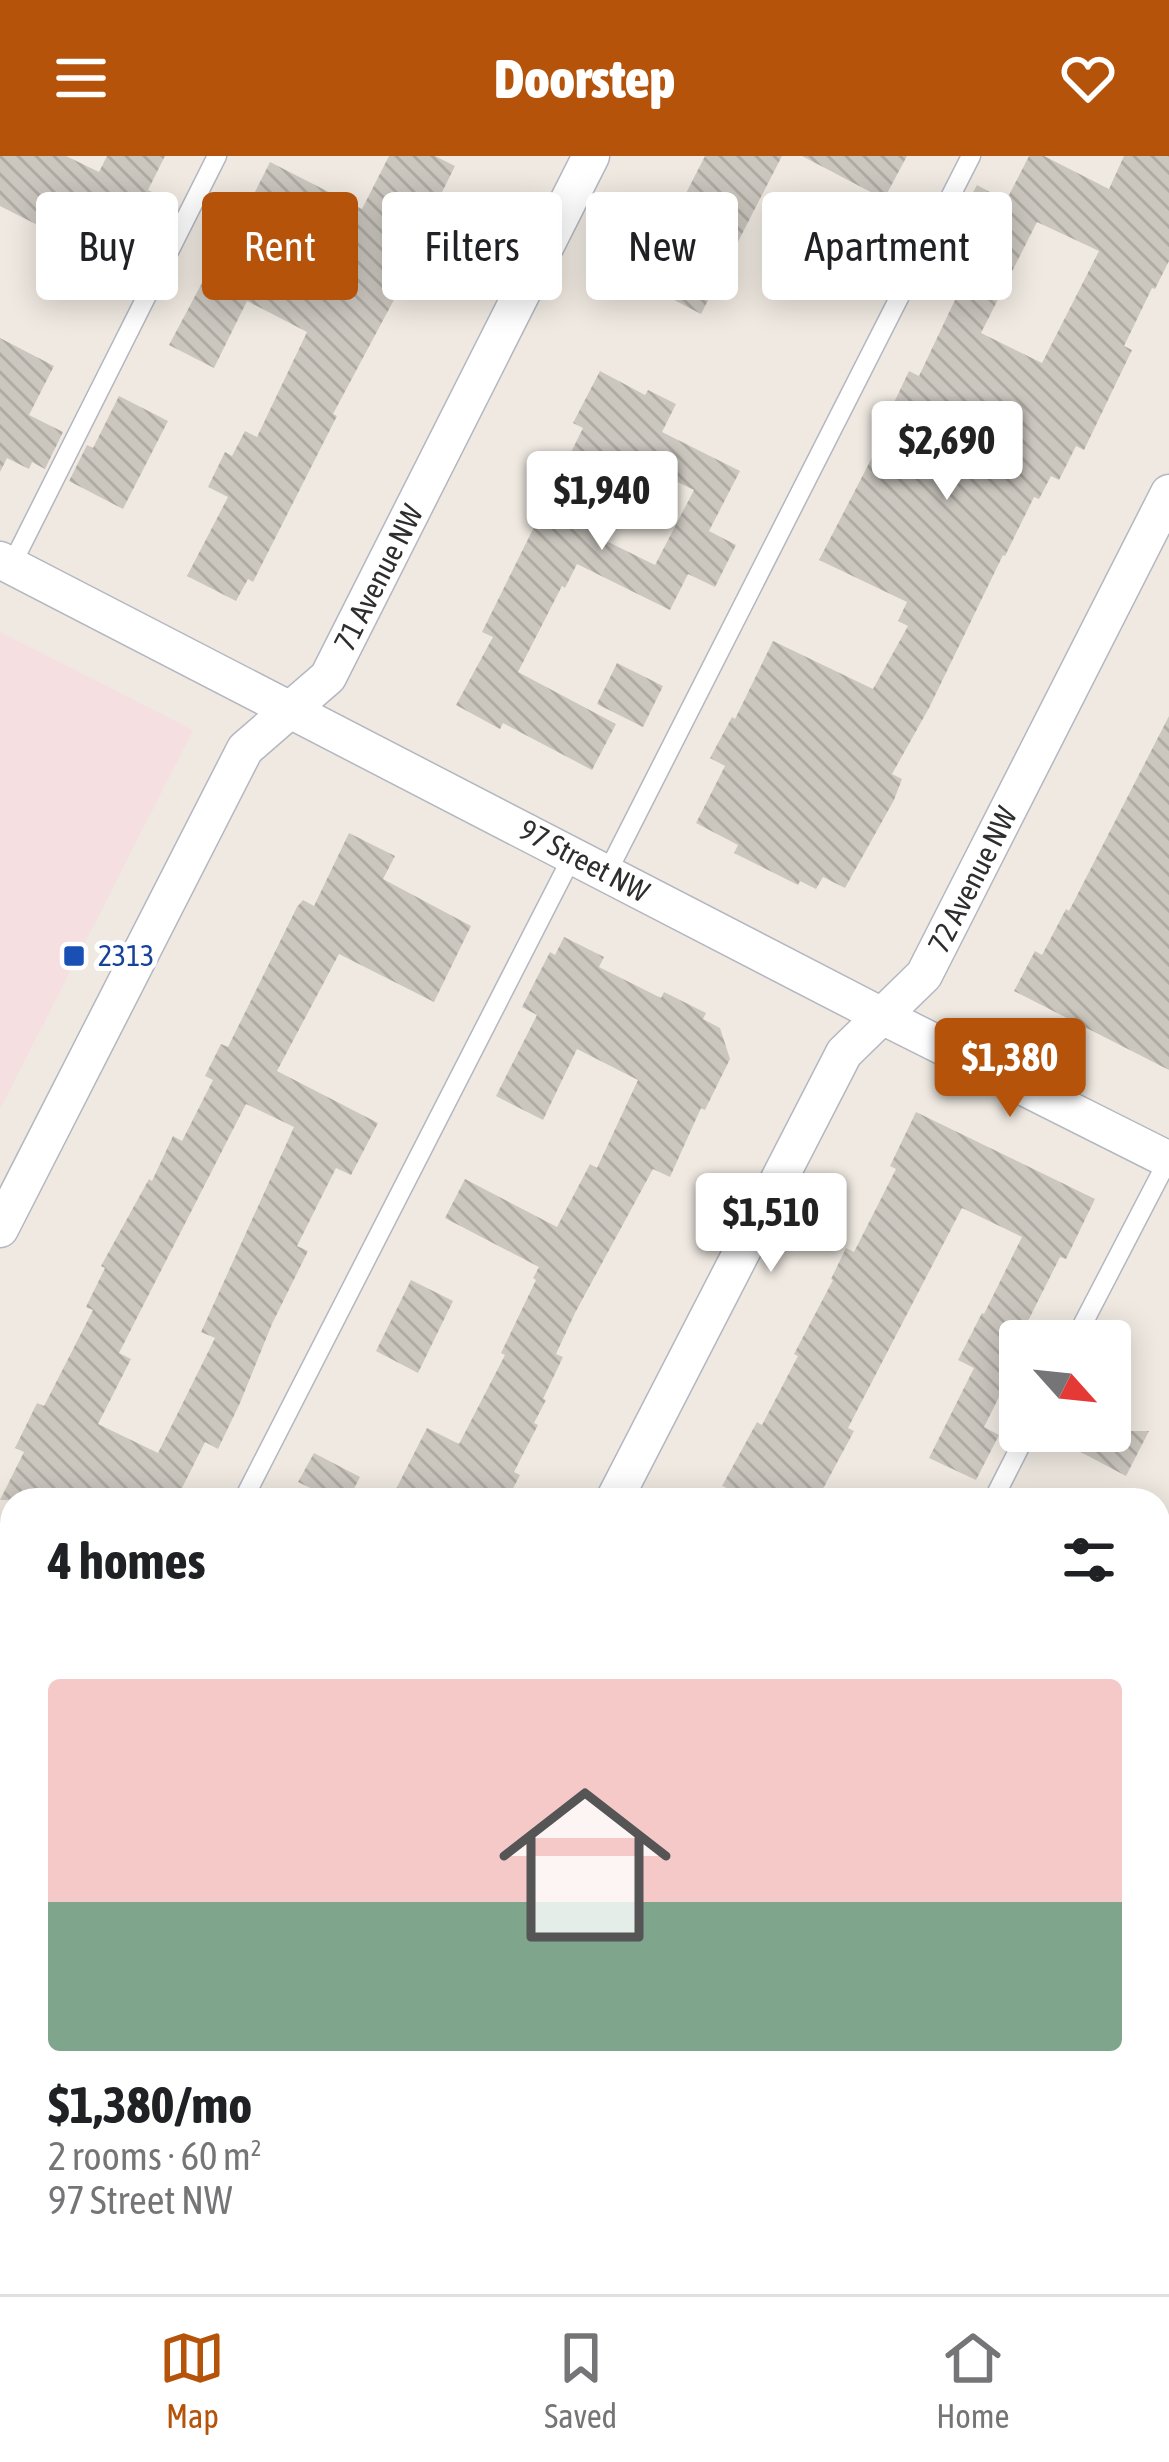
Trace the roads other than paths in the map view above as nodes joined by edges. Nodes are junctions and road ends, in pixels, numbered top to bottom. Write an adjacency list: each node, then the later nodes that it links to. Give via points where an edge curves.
1 (218, 156): 5 (lane)
2 (591, 156): 6 (street, 71 Avenue NW, via 328,677)
3 (970, 156): 8 (lane)
4 (1169, 493): 9 (street, 72 Avenue NW, via 924,975)
5 (5, 563): 6 (street, 97 Street NW)
6 (289, 711): 7 (street, 97 Street NW); 11 (street, 71 Avenue NW, via 245,748)
7 (573, 855): 8 (street, 97 Street NW); 14 (lane)
8 (607, 873): 9 (street, 97 Street NW)
9 (882, 1016): 10 (street, 97 Street NW); 15 (street, 72 Avenue NW, via 844,1053)
10 (1168, 1160): 12 (lane)
11 (0, 1228)
12 (1085, 1320)
13 (1017, 1452): 16 (lane)
14 (249, 1488)
15 (620, 1488)
16 (999, 1488)

